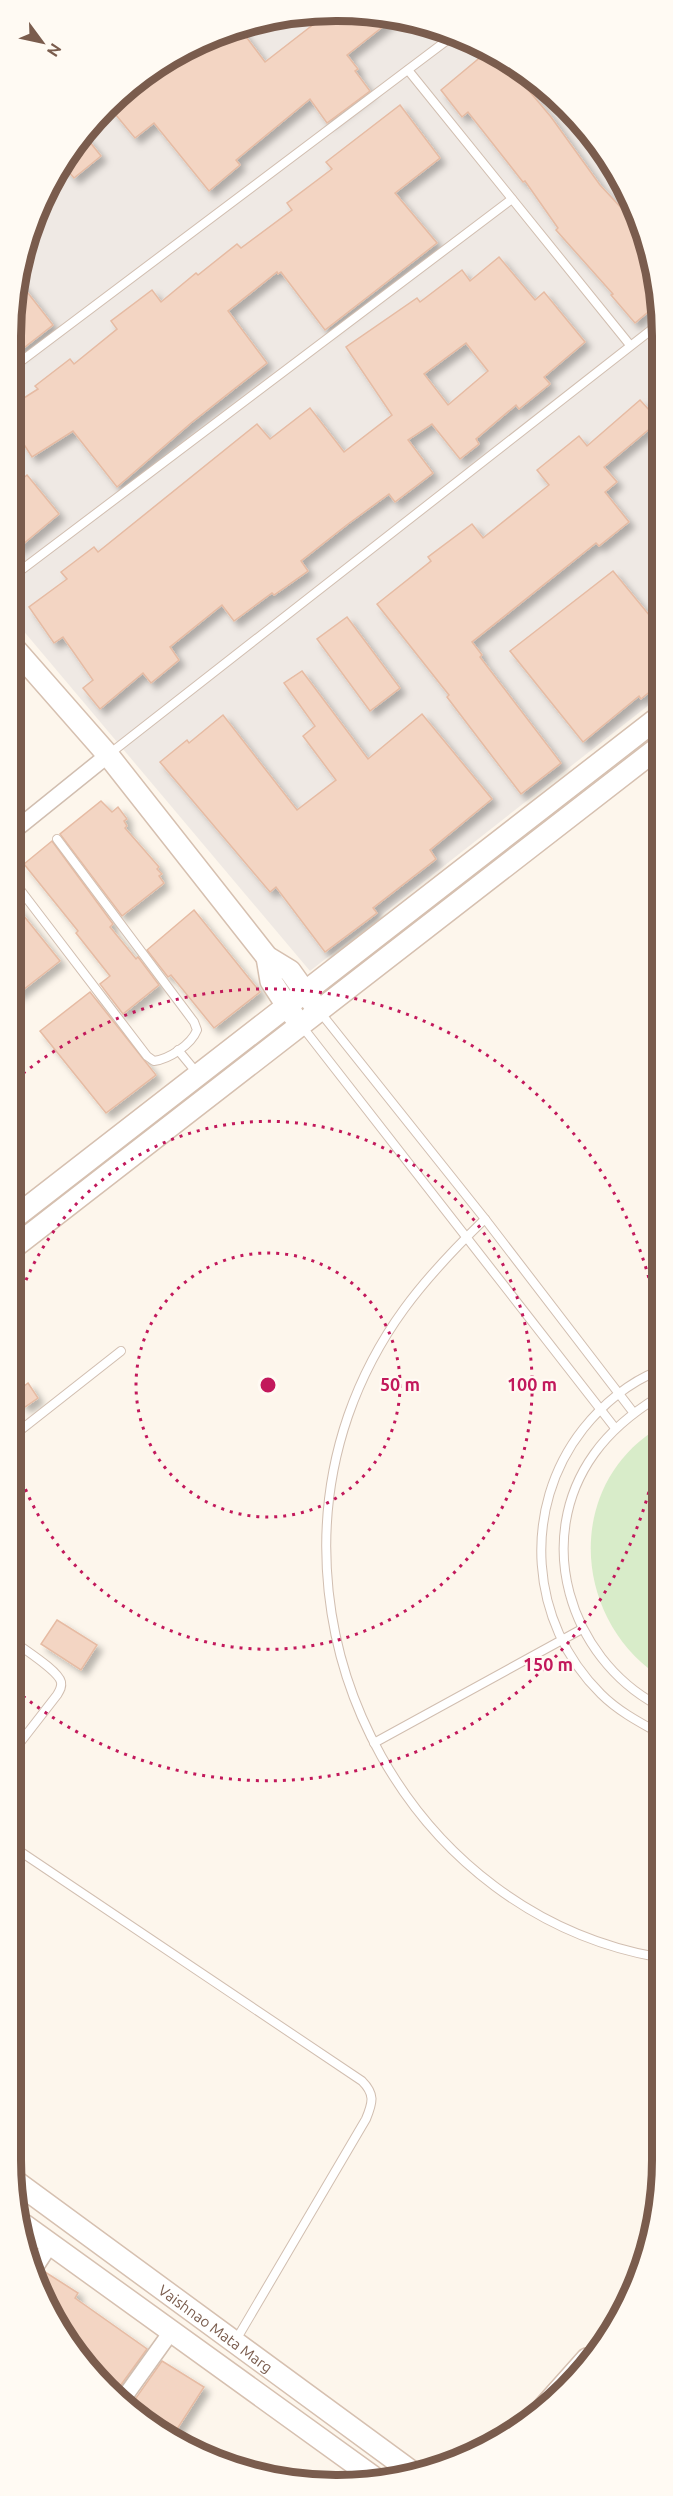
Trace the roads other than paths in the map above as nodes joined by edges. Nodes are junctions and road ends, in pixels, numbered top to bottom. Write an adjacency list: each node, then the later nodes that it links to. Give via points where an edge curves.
1 (446, 41): 2 (lane)
2 (408, 70): 3 (lane); 6 (lane)
3 (512, 199): 5 (lane); 7 (lane)
4 (652, 329): 5 (lane)
5 (630, 345): 11 (lane)
6 (21, 361)
7 (21, 570)
8 (21, 656): 11 (street)
9 (652, 722): 16 (street)
10 (652, 752): 18 (street)
11 (108, 755): 12 (street); 15 (street)
12 (21, 825)
13 (57, 839): 20 (lane, via 194,1022 194,1037)
14 (21, 891): 20 (lane, via 147,1056 154,1061 164,1060)
15 (267, 957): 16 (street, via 290,971); 17 (street, via 271,981)
16 (304, 992): 17 (street); 18 (street)
17 (286, 1006): 19 (street); 21 (street)
18 (319, 1010): 19 (street); 23 (lane)
19 (300, 1025): 24 (lane); 25 (street)
20 (178, 1050): 21 (lane)
21 (198, 1074): 22 (street)
22 (21, 1213)
23 (485, 1219): 24 (lane); 28 (lane)
24 (466, 1238): 30 (lane); 40 (lane, via 408,1302 384,1338 364,1376 336,1458 326,1545 327,1588 344,1673)
25 (21, 1243)
26 (121, 1351): 33 (lane)
27 (652, 1375): 28 (lane)
28 (619, 1394): 30 (lane); 31 (lane)
29 (652, 1401): 31 (lane)
30 (601, 1410): 32 (lane); 35 (lane, via 573,1443 556,1473 545,1506 541,1574)
31 (633, 1412): 32 (lane)
32 (615, 1428): 34 (lane, via 592,1456 568,1511 565,1571)
33 (21, 1430)
34 (582, 1629): 35 (lane); 37 (lane, via 597,1655 617,1677)
35 (560, 1640): 38 (lane, via 601,1695); 40 (lane)
36 (21, 1647): 39 (lane, via 60,1678 62,1686)
37 (652, 1702)
38 (652, 1729)
39 (21, 1741)
40 (374, 1743): 42 (lane, via 400,1789 427,1823 490,1882 564,1927)
41 (21, 1852): 49 (lane, via 370,2089 373,2101 366,2119)
42 (652, 1956)
43 (23, 2187): 47 (street, Vaishnao Mata Marg)
44 (29, 2229): 45 (street, Vaishnao Mata Marg)
45 (50, 2245): 46 (street); 48 (street, Vaishnao Mata Marg)
46 (39, 2263)
47 (175, 2298): 48 (street); 49 (street, Vaishnao Mata Marg)
48 (165, 2328): 50 (street); 52 (street, Vaishnao Mata Marg)
49 (235, 2342): 51 (street, Vaishnao Mata Marg)
50 (126, 2395)
51 (405, 2467)
52 (368, 2473)

